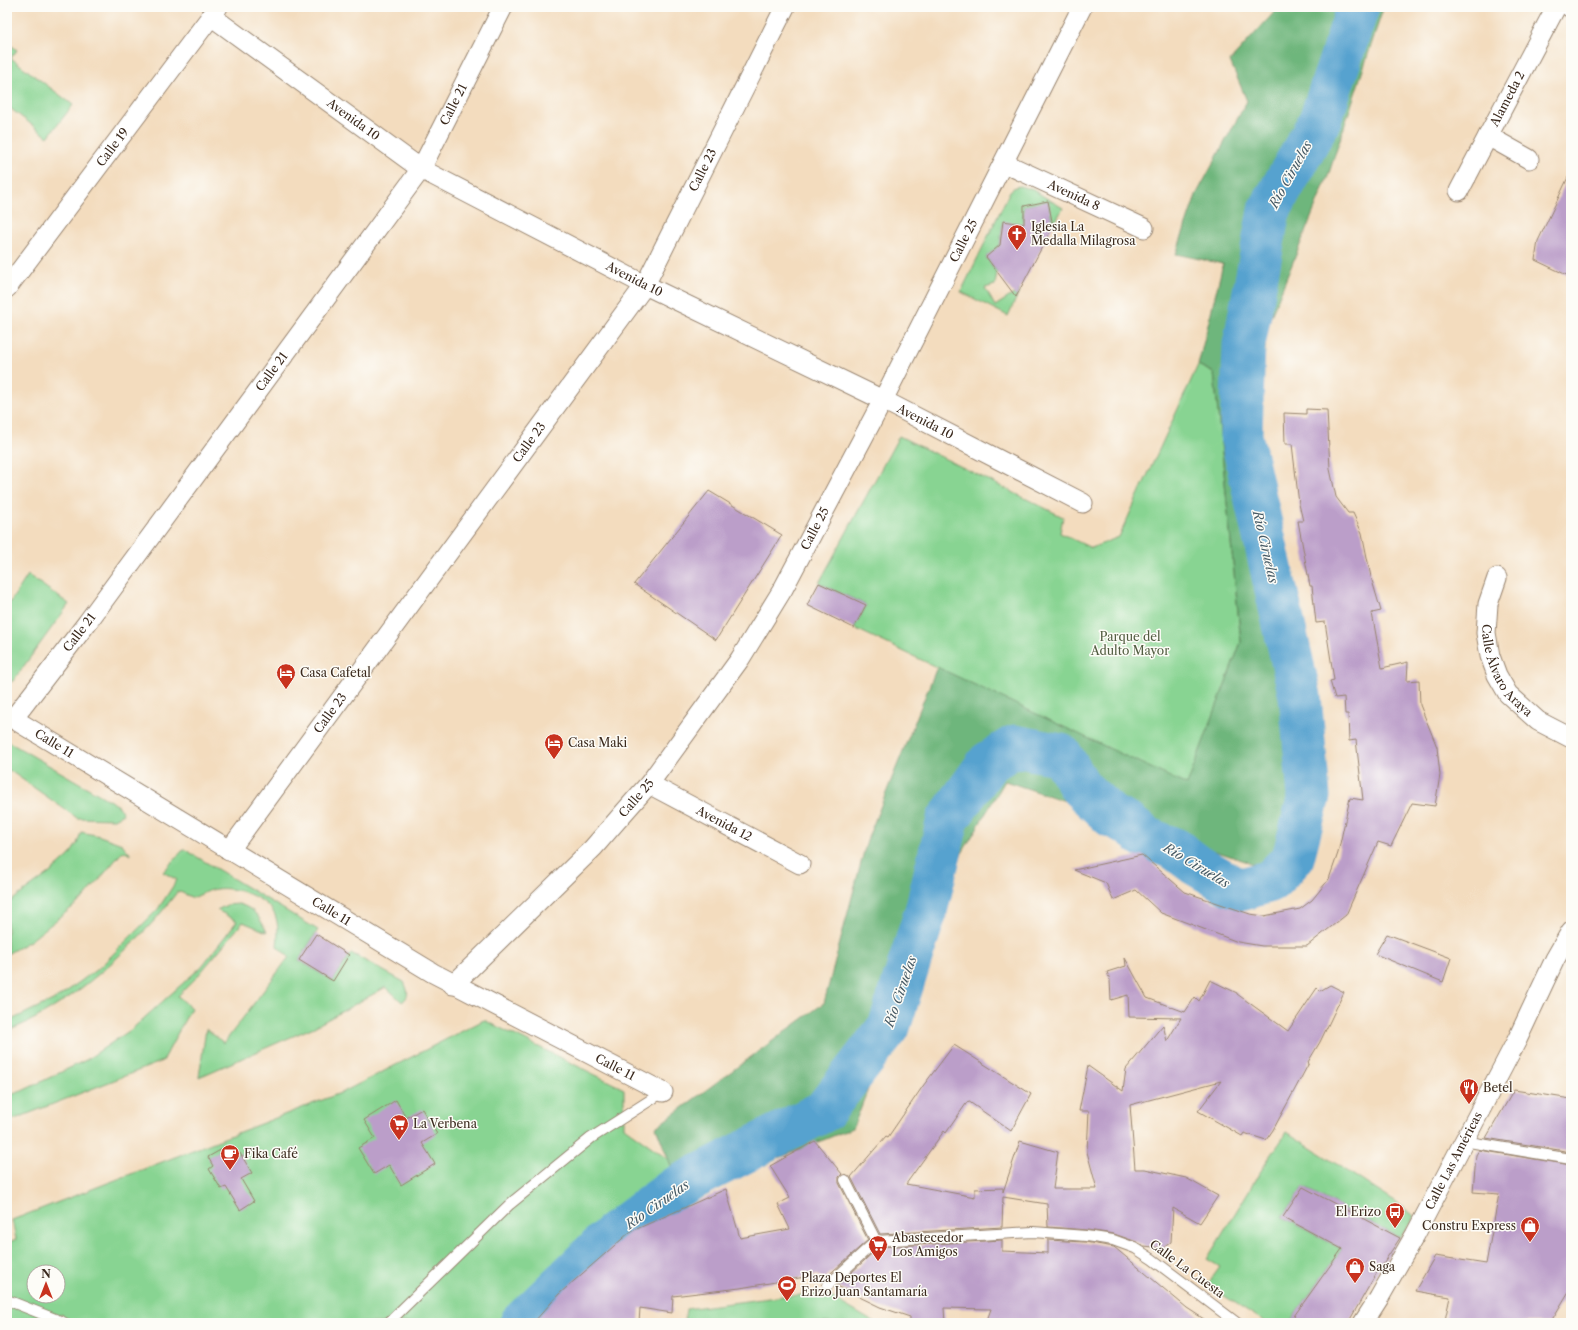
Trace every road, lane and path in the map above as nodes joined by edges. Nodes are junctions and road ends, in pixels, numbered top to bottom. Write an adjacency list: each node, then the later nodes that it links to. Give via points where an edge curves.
1 (503, 7): 9 (street, Calle 21)
2 (785, 7): 12 (street, Calle 23)
3 (1082, 7): 8 (street, Calle 25)
4 (1556, 7): 6 (street, Alameda 2)
5 (215, 11): 9 (street, Avenida 10); 13 (street, Calle 19)
6 (1488, 136): 7 (street); 10 (street, Alameda 2)
7 (1529, 160)
8 (1004, 163): 11 (street, Avenida 8); 14 (street, Calle 25)
9 (421, 169): 12 (street, Avenida 10); 17 (street, Calle 21, via 87,623)
10 (1459, 191)
11 (1144, 228)
12 (645, 285): 14 (street, Avenida 10); 20 (street, Calle 23)
13 (7, 288)
14 (883, 400): 15 (street, Avenida 10); 19 (street, Calle 25, via 783,590 740,658)
15 (1082, 503)
16 (1497, 578): 18 (street, Calle Álvaro Araya, via 1488,604 1486,633 1497,676 1508,694 1538,721)
17 (10, 717): 20 (street, Calle 11)
18 (1571, 738)
19 (649, 784): 21 (street, Avenida 12); 23 (street, Calle 25, via 593,848)
20 (229, 851): 23 (street, Calle 11)
21 (800, 864)
22 (1571, 931): 25 (street, Calle Las Américas)
23 (453, 985): 24 (street, Calle 11)
24 (663, 1092): 32 (lane, via 591,1138 510,1204)
25 (1463, 1141): 26 (lane); 34 (street, Calle Las Américas, via 1415,1235)
26 (1571, 1159)
27 (845, 1180): 28 (lane)
28 (876, 1241): 29 (lane); 33 (lane, Calle La Cuesta, via 1033,1232 1113,1240 1152,1258)
29 (828, 1285)
30 (7, 1300): 31 (lane)
31 (65, 1323)
32 (388, 1323)
33 (1237, 1323)
34 (1363, 1323)

